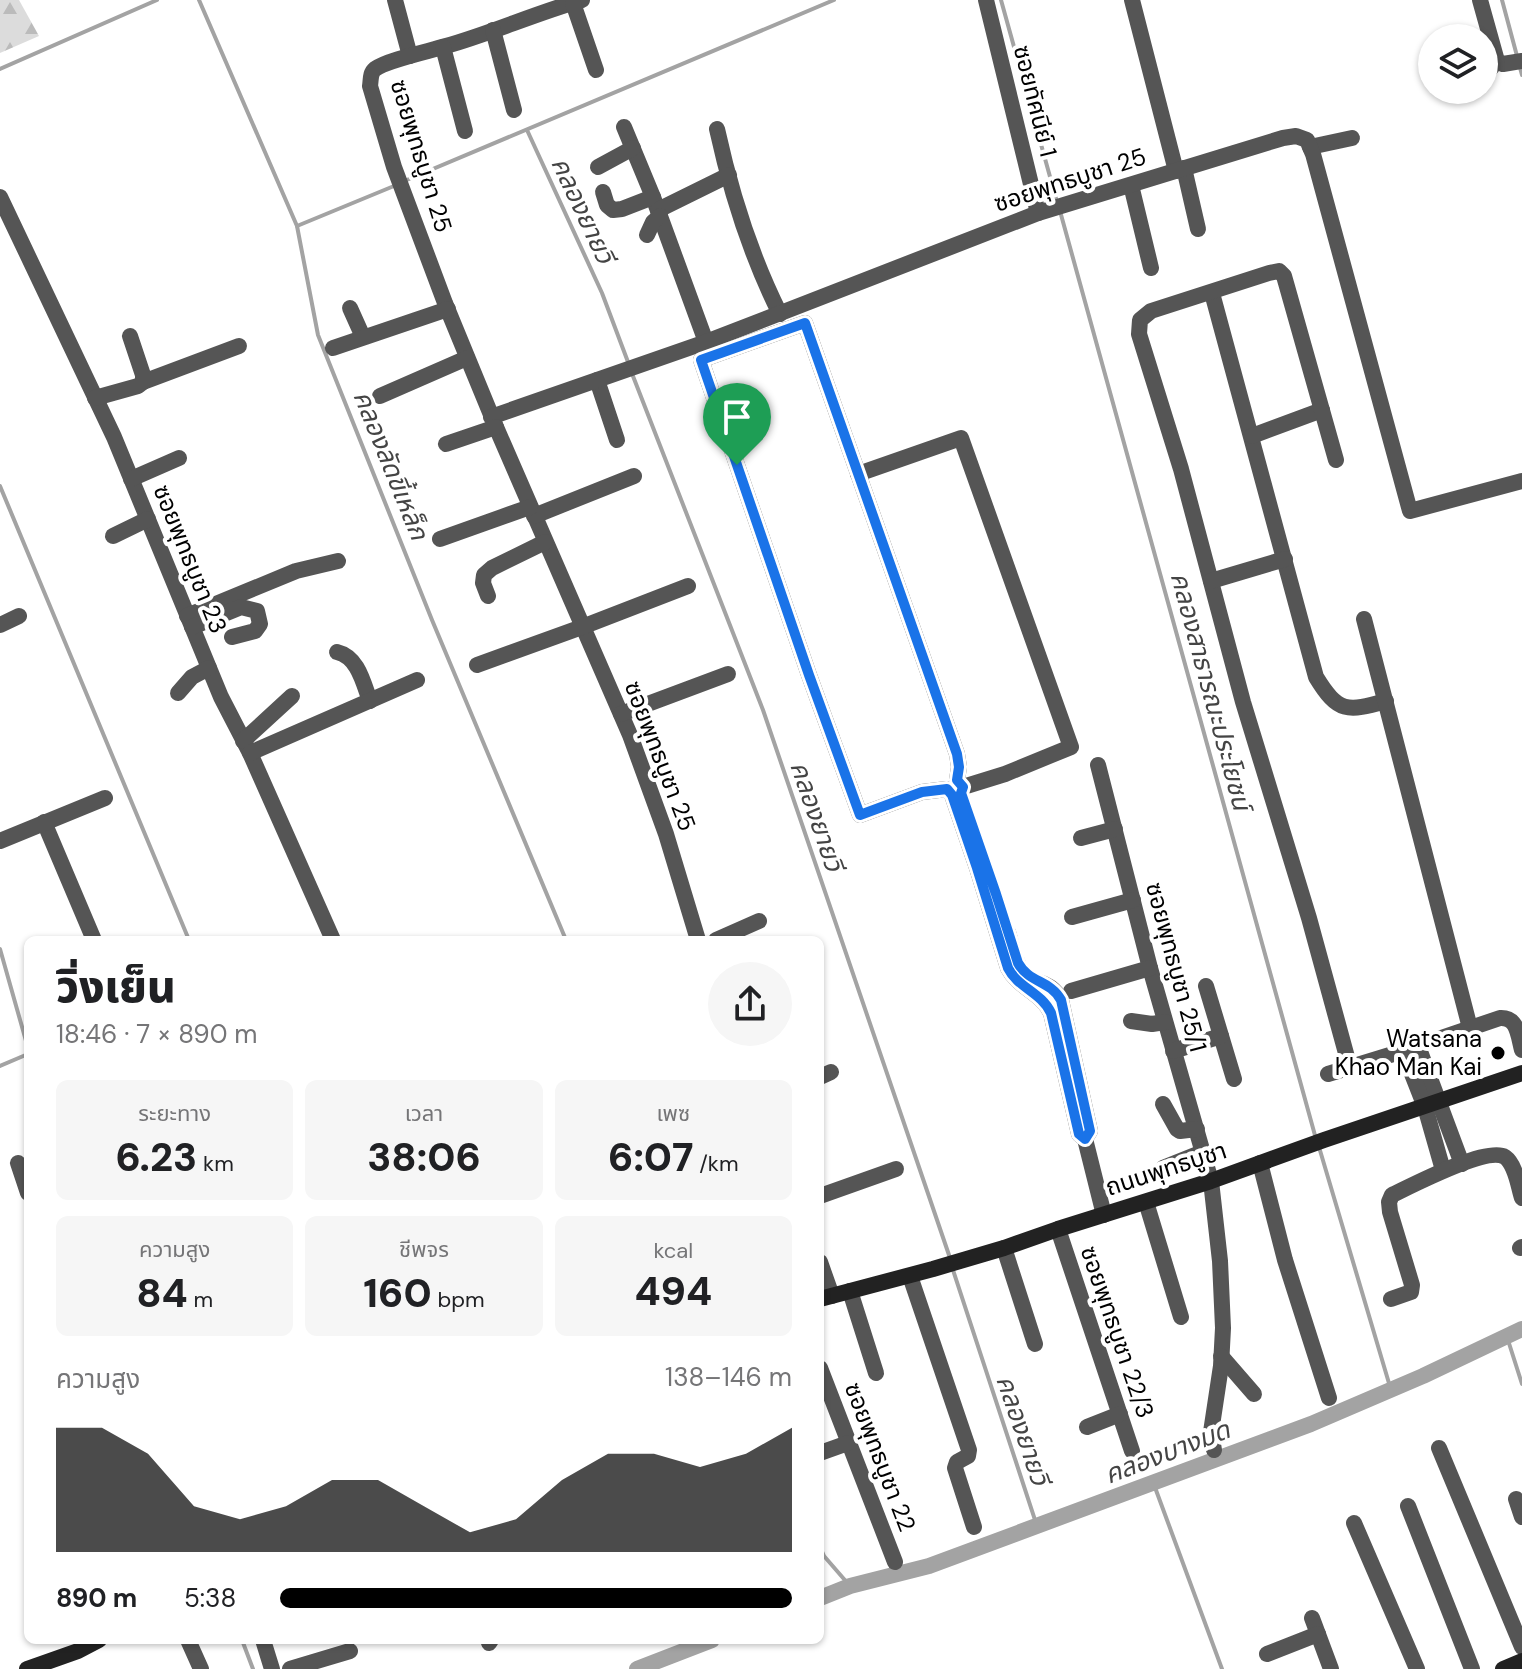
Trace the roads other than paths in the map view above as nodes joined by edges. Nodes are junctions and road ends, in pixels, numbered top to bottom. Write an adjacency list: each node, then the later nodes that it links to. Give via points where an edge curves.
1 (395, 0): 8 (street)
2 (986, 0): 25 (street, ซอยทัศนีย์ 1)
3 (1132, 0): 19 (street)
4 (1480, 0): 9 (street)
5 (577, 1): 6 (street, ซอยพุทธบูชา 25); 10 (street)
6 (493, 30): 7 (street, ซอยพุทธบูชา 25); 11 (street)
7 (443, 47): 8 (street, ซอยพุทธบูชา 25); 14 (street)
8 (410, 56): 31 (street, ซอยพุทธบูชา 25, via 376,68 370,86 394,167)
9 (1510, 62)
10 (596, 70)
11 (514, 110)
12 (624, 127): 17 (street)
13 (717, 129): 20 (street)
14 (465, 131)
15 (1352, 138): 16 (street)
16 (1310, 147): 19 (street, ซอยพุทธบูชา 25, via 1296,136 1283,138); 53 (street, via 1410,511)
17 (633, 148): 18 (street); 24 (street)
18 (598, 167)
19 (1180, 170): 21 (street, ซอยพุทธบูชา 25); 26 (street)
20 (729, 175): 24 (street); 32 (street, via 754,258)
21 (1131, 185): 25 (street, ซอยพุทธบูชา 25); 28 (street)
22 (603, 192): 24 (street, via 613,210)
23 (1, 200): 42 (street, ซอยพุทธบูชา 23)
24 (657, 208): 27 (street); 35 (street)
25 (1038, 213): 32 (street, ซอยพุทธบูชา 25)
26 (1198, 229)
27 (647, 235)
28 (1151, 268)
29 (1212, 293): 43 (street, via 1269,273 1284,276); 45 (street); 61 (street, via 1151,311 1140,320 1139,334)
30 (350, 308): 34 (street)
31 (448, 309): 34 (street); 38 (street, ซอยพุทธบูชา 25)
32 (780, 314): 35 (street, ซอยพุทธบูชา 25)
33 (130, 336): 40 (street)
34 (363, 337): 37 (street)
35 (706, 342): 39 (street, ซอยพุทธบูชา 25)
36 (239, 346): 40 (street)
37 (333, 348)
38 (467, 358): 41 (street); 44 (street, ซอยพุทธบูชา 25)
39 (597, 380): 44 (street, ซอยพุทธบูชา 25); 46 (street)
40 (143, 382): 42 (street)
41 (380, 396)
42 (95, 398): 52 (street, ซอยพุทธบูชา 23)
43 (1322, 410): 45 (street); 49 (street)
44 (493, 422): 47 (street); 54 (street, ซอยพุทธบูชา 25)
45 (1252, 436): 59 (street)
46 (617, 440)
47 (446, 444)
48 (179, 458): 52 (street)
49 (1336, 460)
50 (858, 474): 82 (street, via 957,754); 82 (street, via 961,438 1071,747); 82 (street, via 805,323 701,360 860,815 922,792)
51 (634, 476): 54 (street)
52 (131, 479): 55 (street, ซอยพุทธบูชา 23)
53 (1522, 481)
54 (532, 512): 57 (street); 58 (street, ซอยพุทธบูชา 25)
55 (148, 519): 56 (street); 66 (street, ซอยพุทธบูชา 23)
56 (113, 536)
57 (440, 539)
58 (545, 542): 63 (street, via 484,575); 68 (street, ซอยพุทธบูชา 25)
59 (1285, 559): 61 (street); 78 (street, via 1316,677 1328,697 1340,706 1360,709)
60 (338, 561): 66 (street, via 296,571)
61 (1211, 581): 105 (street)
62 (688, 586): 68 (street)
63 (488, 596)
64 (19, 616): 67 (street)
65 (1364, 619): 78 (street)
66 (190, 621): 69 (street, via 241,607 257,611 260,624 255,631); 72 (street, ซอยพุทธบูชา 23)
67 (0, 625)
68 (582, 627): 71 (street); 79 (street, ซอยพุทธบูชา 25)
69 (232, 637)
70 (337, 652): 77 (street, via 350,657)
71 (477, 665)
72 (209, 668): 75 (street); 80 (street, ซอยพุทธบูชา 23)
73 (728, 674): 79 (street)
74 (417, 680): 77 (street)
75 (178, 693)
76 (292, 696): 80 (street)
77 (370, 701): 80 (street)
78 (1386, 701): 100 (street)
79 (621, 714): 93 (street, ซอยพุทธบูชา 25)
80 (246, 747): 92 (street, ซอยพุทธบูชา 23)
81 (1098, 765): 85 (street, ซอยพุทธบูชา 25/1)
82 (956, 789): 124 (street, via 1008,968 1051,1013)
83 (105, 798): 84 (street)
84 (44, 822): 87 (street); 91 (street)
85 (1115, 829): 86 (street); 88 (street, ซอยพุทธบูชา 25/1)
86 (1081, 838)
87 (0, 841)
88 (1133, 900): 89 (street); 95 (street, ซอยพุทธบูชา 25/1)
89 (1072, 917)
90 (759, 921): 94 (street)
91 (92, 936)
92 (331, 936)
93 (697, 936)
94 (725, 936)
95 (1150, 968): 97 (street); 99 (street, ซอยพุทธบูชา 25/1)
96 (1206, 986): 101 (street)
97 (1071, 991)
98 (1131, 1021): 99 (street)
99 (1165, 1022): 104 (street, ซอยพุทธบูชา 25/1)
100 (1470, 1028): 102 (street); 103 (street, via 1508,1017)
101 (1221, 1036): 104 (street); 108 (street)
102 (1411, 1049): 105 (street); 110 (street)
103 (1522, 1050)
104 (1173, 1051): 111 (street, ซอยพุทธบูชา 25/1)
105 (1350, 1068): 107 (street)
106 (1522, 1073): 110 (main road, ถนนพุทธบูชา)
107 (1328, 1074)
108 (1234, 1079)
109 (1163, 1104): 111 (street, via 1177,1129)
110 (1432, 1105): 114 (main road, ถนนพุทธบูชา); 115 (street); 118 (street)
111 (1197, 1129): 112 (street, ซอยพุทธบูชา 25/1)
112 (1203, 1152): 116 (street); 120 (street, ซอยพุทธบูชา 25/1)
113 (18, 1163): 119 (street)
114 (1260, 1163): 120 (main road, ถนนพุทธบูชา); 137 (street)
115 (1462, 1164): 118 (street); 122 (street, via 1501,1155 1512,1166)
116 (1163, 1168)
117 (896, 1169): 121 (street)
118 (1443, 1170): 130 (street, via 1392,1195 1389,1202 1412,1285 1411,1292)
119 (24, 1181)
120 (1211, 1181): 123 (main road, ถนนพุทธบูชา); 133 (street, ซอยพุทธบูชา 25/1, via 1220,1261)
121 (824, 1194)
122 (1522, 1198)
123 (1146, 1202): 124 (main road, ถนนพุทธบูชา); 131 (street)
124 (1104, 1215): 125 (main road, ถนนพุทธบูชา)
125 (1058, 1229): 126 (main road, ถนนพุทธบูชา); 138 (street, ซอยพุทธบูชา 22/3)
126 (1004, 1248): 127 (main road, ถนนพุทธบูชา); 132 (street)
127 (910, 1276): 128 (main road, ถนนพุทธบูชา); 149 (street, via 969,1450 955,1468)
128 (850, 1291): 129 (main road, ถนนพุทธบูชา); 134 (street)
129 (826, 1297)
130 (1391, 1299)
131 (1181, 1317)
132 (1035, 1344)
133 (1221, 1356): 136 (street); 142 (street, ซอยพุทธบูชา 25/1, via 1211,1432)
134 (876, 1373)
135 (824, 1379): 140 (street, ซอยพุทธบูชา 22)
136 (1254, 1394)
137 (1329, 1398)
138 (1120, 1414): 139 (street); 143 (street, ซอยพุทธบูชา 22/3)
139 (1087, 1427)
140 (848, 1443): 144 (street); 150 (street, ซอยพุทธบูชา 22)
141 (1439, 1448): 158 (street)
142 (1214, 1450)
143 (1132, 1451)
144 (824, 1452)
145 (1516, 1499): 147 (street)
146 (1408, 1506): 165 (street)
147 (1522, 1517)
148 (1354, 1523): 164 (street)
149 (974, 1527)
150 (895, 1562)
151 (1312, 1618): 152 (street)
152 (1318, 1634): 157 (street); 163 (street)
153 (91, 1644): 159 (main road)
154 (190, 1644): 160 (street)
155 (264, 1644): 161 (street)
156 (350, 1651): 162 (street)
157 (1267, 1654)
158 (1521, 1659): 166 (main road)
159 (27, 1669)
160 (201, 1669)
161 (272, 1669)
162 (290, 1669)
163 (1331, 1669)
164 (1417, 1669)
165 (1472, 1669)
166 (1503, 1669)

